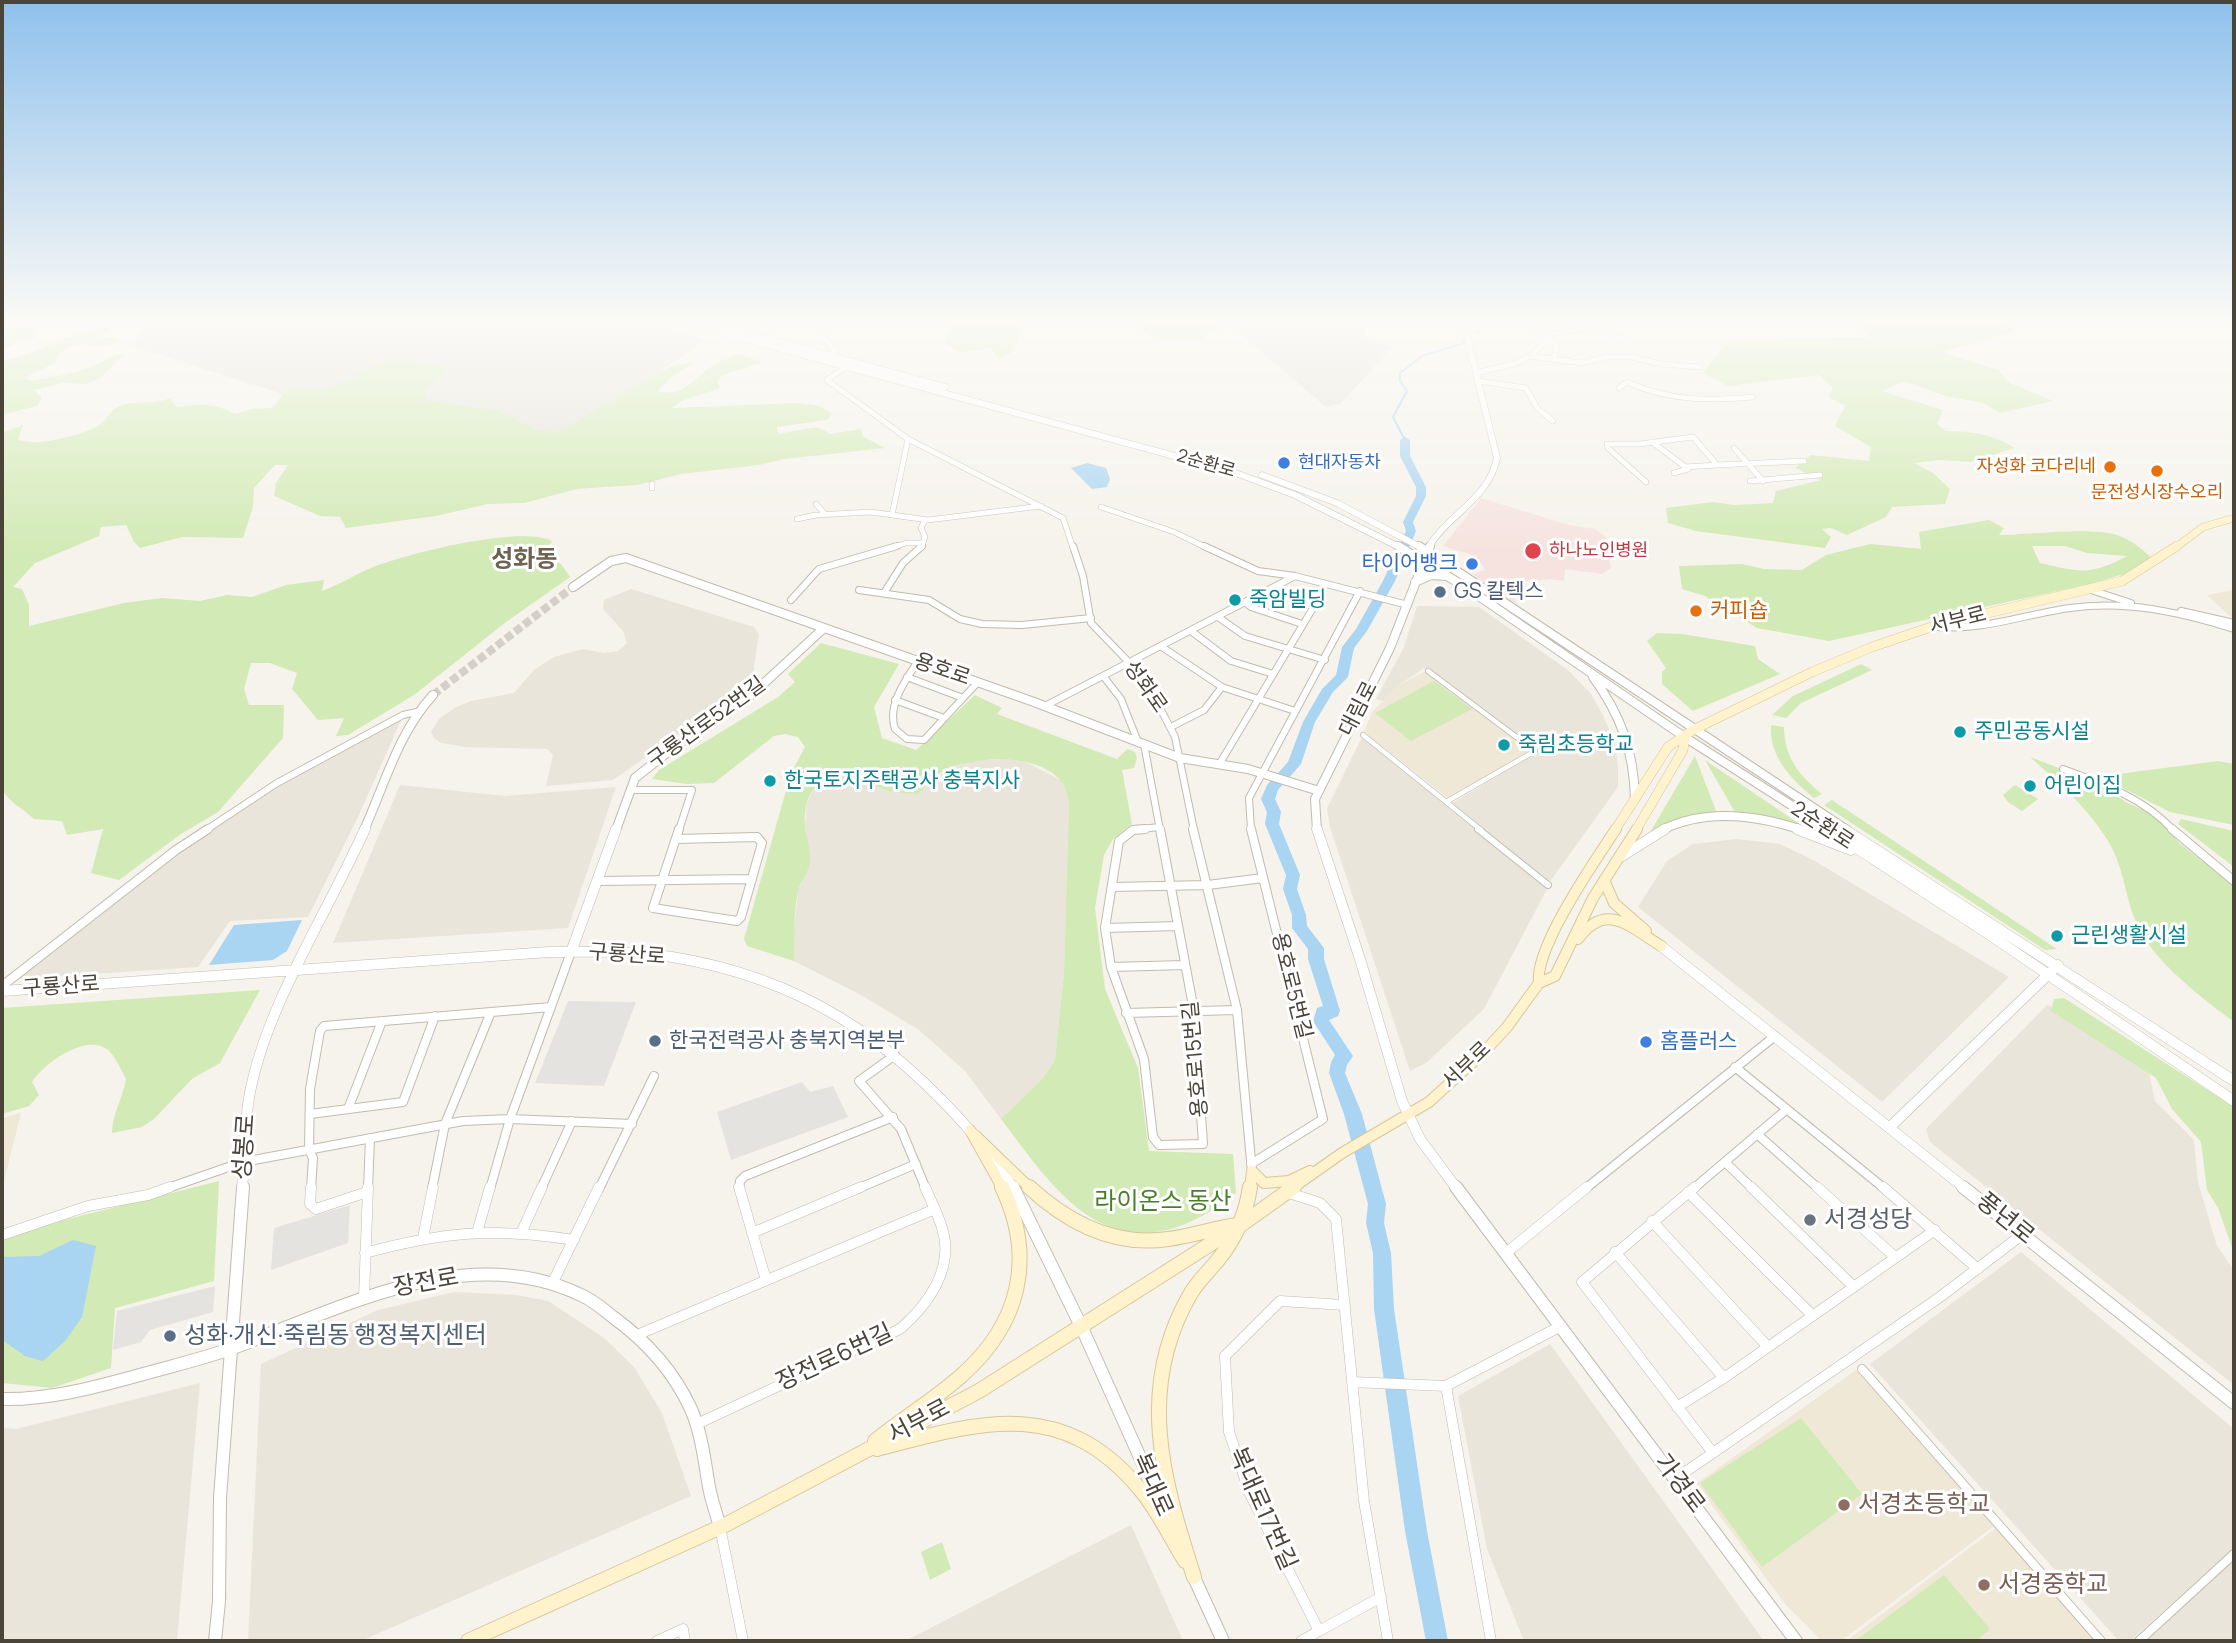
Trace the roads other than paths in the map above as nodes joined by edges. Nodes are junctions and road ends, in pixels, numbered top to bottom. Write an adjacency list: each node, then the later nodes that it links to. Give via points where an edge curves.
1 (855, 401): 9 (street, 성화로)
2 (969, 401): 30 (street, 2순환로, via 1243,475)
3 (994, 401): 30 (street, 2순환로, via 1248,470 1337,503 1416,544)
4 (1483, 401): 30 (street, 대림로, via 1497,455 1495,468 1479,496 1431,542)
5 (1531, 401): 8 (street)
6 (1689, 401): 7 (street)
7 (1713, 401)
8 (1553, 421)
9 (908, 439): 22 (street, 성화로); 25 (street)
10 (1652, 442): 13 (street, via 1693,437); 15 (street); 20 (street, via 1607,444)
11 (1734, 448): 14 (street)
12 (1804, 461): 14 (street)
13 (1717, 465): 14 (street); 15 (street)
14 (1748, 465): 19 (street)
15 (1685, 467): 16 (street, via 1688,469)
16 (1674, 472)
17 (1820, 475): 19 (street)
18 (1750, 481): 19 (street)
19 (1763, 481)
20 (1646, 482)
21 (816, 504): 24 (street)
22 (1042, 506): 28 (street); 45 (street, 성화로, via 1067,524)
23 (1101, 507): 31 (street, via 1174,532 1258,571)
24 (825, 514): 25 (street); 27 (street)
25 (892, 515): 28 (street)
26 (2234, 518): 36 (main road, 서부로, via 2203,527 2135,575)
27 (797, 519)
28 (925, 520): 29 (street)
29 (923, 543): 38 (street); 39 (street, via 901,544 818,569)
30 (1425, 555): 32 (street, 2순환로); 33 (street, 대림로); 73 (street, 2순환로)
31 (1295, 576): 37 (street); 40 (street)
32 (1453, 579): 33 (street, via 1434,575); 57 (street, 2순환로)
33 (1415, 582): 41 (street, 대림로)
34 (573, 587): 49 (street, 용호로, via 616,559 632,560)
35 (859, 590): 38 (street)
36 (2091, 590): 43 (street); 48 (main road, 서부로)
37 (1360, 592): 41 (street); 54 (street, 용호로5번길)
38 (884, 593): 45 (street, via 929,600 960,620 982,624)
39 (791, 600)
40 (1245, 602): 44 (street); 47 (street)
41 (1408, 605): 81 (street, 대림로)
42 (1312, 608): 47 (street)
43 (2179, 613): 46 (street); 48 (street, via 2107,604 1958,629); 50 (street)
44 (1218, 617): 51 (street); 53 (street, via 1245,636)
45 (1091, 618): 56 (street, 성화로, via 1101,635)
46 (2234, 623)
47 (1303, 624): 53 (street)
48 (1933, 626): 73 (main road, 서부로, via 1864,650)
49 (824, 628): 55 (street, 용호로); 80 (street, 구룡산로52번길, via 749,697 644,768)
50 (2234, 629)
51 (1191, 631): 52 (street); 59 (street, via 1231,661)
52 (1162, 646): 56 (street); 63 (street)
53 (1287, 649): 54 (street); 59 (street)
54 (1325, 660): 79 (street, 용호로5번길)
55 (918, 661): 60 (street); 62 (street, 용호로)
56 (1131, 663): 61 (street); 72 (street, 성화로, via 1154,692)
57 (1585, 668): 73 (street, 2순환로); 82 (street, via 1624,725 1633,754)
58 (1428, 671): 83 (street, via 1535,751)
59 (1273, 674): 66 (street)
60 (907, 677): 65 (street); 67 (street)
61 (1104, 677): 68 (street); 75 (street, 용호로15번길, via 1121,699)
62 (978, 682): 65 (street); 68 (street, 용호로)
63 (1222, 687): 66 (street); 72 (street, via 1204,710)
64 (433, 695): 70 (street, 성봉로)
65 (963, 698): 71 (street)
66 (1260, 699): 69 (street); 77 (street)
67 (895, 700): 71 (street); 71 (street, via 892,709 899,735 920,741)
68 (1045, 706): 75 (street, 용호로)
69 (1295, 711)
70 (417, 712): 105 (street, 성봉로); 109 (street, via 309,765 222,819 150,868)
71 (944, 718)
72 (1171, 727): 76 (street, 성화로)
73 (1689, 733): 82 (main road, 서부로, via 1668,747); 86 (main road, via 1666,782); 87 (street, 2순환로); 103 (street, 2순환로)
74 (1363, 735): 83 (street)
75 (1141, 743): 76 (street, 용호로); 84 (street, 용호로15번길)
76 (1180, 758): 77 (street, 용호로); 94 (street, 성화로)
77 (1220, 763): 79 (street, 용호로)
78 (2063, 769): 93 (street, via 2100,782 2159,815 2182,840)
79 (1265, 774): 81 (street, 용호로); 88 (street, 용호로5번길, via 1249,798 1248,810)
80 (630, 790): 85 (street, via 692,790); 90 (street, 구룡산로52번길)
81 (1319, 791): 126 (street, 대림로, via 1314,811 1317,831)
82 (1635, 799): 108 (main road, 서부로, via 1549,942 1537,971)
83 (1446, 802): 95 (street)
84 (1159, 827): 96 (street, 용호로15번길); 97 (street, 용호로15번길, via 1133,830 1119,841)
85 (676, 839): 89 (street, via 757,838 762,843); 91 (street)
86 (1617, 859): 87 (street, via 1671,826 1737,816 1801,829); 92 (main road)
87 (1881, 863): 107 (street, 2순환로)
88 (1263, 878): 94 (street); 141 (street, 용호로5번길, via 1323,1119)
89 (752, 879): 91 (street); 91 (street, via 737,921 653,908)
90 (597, 880): 91 (street); 101 (street, 구룡산로52번길)
91 (662, 880)
92 (1604, 880): 100 (main road, via 1614,903); 106 (main road)
93 (2234, 881)
94 (1208, 885): 96 (street); 111 (street, 성화로)
95 (1548, 885)
96 (1170, 886): 97 (street); 98 (street, 용호로15번길)
97 (1112, 887): 99 (street, 용호로15번길)
98 (1178, 926): 99 (street); 102 (street, 용호로15번길)
99 (1105, 928): 104 (street, 용호로15번길)
100 (1661, 946): 106 (main road, via 1623,923 1599,917 1590,923); 117 (street, 풍년로)
101 (571, 952): 105 (street, 구룡산로); 110 (street); 118 (street, 구룡산로, via 670,957 754,977 838,1015)
102 (1185, 965): 104 (street); 112 (street, 용호로15번길)
103 (2058, 965): 107 (street); 121 (street, 2순환로)
104 (1111, 967): 114 (street, 용호로15번길)
105 (294, 971): 109 (street, 구룡산로); 137 (street, 성봉로, via 253,1077)
106 (1555, 975): 108 (main road)
107 (2048, 976): 122 (street, 2순환로); 132 (street)
108 (1539, 982): 126 (main road, 서부로, via 1476,1060)
109 (2, 988)
110 (551, 1007): 113 (street); 128 (street)
111 (1237, 1010): 112 (street); 141 (street, 성화로)
112 (1194, 1011): 114 (street); 114 (street, 용호로15번길, via 1203,1144 1159,1145 1153,1137 1144,1059)
113 (491, 1012): 115 (street); 130 (street)
114 (1126, 1013)
115 (435, 1016): 116 (street); 123 (street, via 403,1102)
116 (382, 1021): 123 (street); 125 (street, via 324,1026 320,1031)
117 (1775, 1036): 119 (street); 132 (street, 풍년로)
118 (896, 1054): 127 (street, 장전로6번길, via 859,1081); 133 (street, 구룡산로, via 941,1094)
119 (1735, 1067): 124 (street); 158 (street)
120 (654, 1076): 131 (street)
121 (2234, 1081)
122 (2234, 1101)
123 (348, 1109): 125 (street)
124 (1787, 1109): 134 (street); 149 (street)
125 (310, 1114): 136 (street)
126 (1406, 1116): 138 (main road, 서부로); 158 (street, 가경로)
127 (893, 1117): 140 (street, 장전로6번길); 151 (street, via 745,1176 739,1192)
128 (510, 1119): 129 (street); 130 (street); 148 (street)
129 (572, 1121): 131 (street); 150 (street)
130 (445, 1124): 135 (street); 154 (street)
131 (632, 1124): 155 (street)
132 (1890, 1127): 152 (street, 풍년로)
133 (970, 1129): 147 (main road, via 1038,1197 1076,1225 1096,1233 1161,1240); 168 (street, 구룡산로, via 1014,1189); 181 (main road, via 1018,1228 1020,1267 1010,1312 980,1358 959,1378)
134 (1757, 1134): 139 (street); 159 (street)
135 (370, 1138): 136 (street); 142 (street)
136 (309, 1150): 137 (street); 142 (street, via 313,1158 312,1208)
137 (243, 1162): 153 (street, via 148,1195 88,1206); 171 (street, 성봉로)
138 (1326, 1163): 141 (main road, via 1275,1184 1264,1183); 144 (main road, 서부로)
139 (1726, 1163): 143 (street); 163 (street)
140 (916, 1164): 145 (street, 장전로6번길); 151 (street)
141 (1252, 1167): 147 (main road)
142 (368, 1192): 157 (street)
143 (1688, 1192): 146 (street); 166 (street)
144 (1289, 1193): 147 (main road, 서부로); 165 (street, via 1320,1203 1336,1219)
145 (935, 1209): 161 (street); 179 (street, 장전로6번길, via 944,1238 944,1264 936,1289 912,1320 886,1337)
146 (1652, 1221): 156 (street); 170 (street)
147 (1242, 1224): 168 (main road, 서부로); 185 (main road, via 1183,1307 1164,1356 1161,1378 1164,1477)
148 (478, 1229): 150 (street); 154 (street)
149 (1935, 1230): 159 (street); 160 (street)
150 (522, 1231): 155 (street)
151 (752, 1233): 161 (street)
152 (2023, 1234): 160 (street); 177 (street, 풍년로)
153 (2, 1235)
154 (423, 1238): 157 (street)
155 (574, 1240): 162 (street)
156 (1615, 1252): 173 (street); 178 (street, via 1582,1282)
157 (365, 1253): 164 (street)
158 (1506, 1253): 167 (street, 가경로)
159 (1895, 1257): 163 (street)
160 (1978, 1269): 180 (street)
161 (766, 1280): 169 (street)
162 (552, 1284): 164 (street, 장전로, via 521,1277 461,1275 427,1279); 169 (street, 장전로, via 602,1307)
163 (1853, 1286): 166 (street)
164 (364, 1297): 171 (street, 장전로)
165 (1345, 1305): 174 (street); 187 (street, 복대로17번길, via 1280,1301 1225,1356 1229,1432 1250,1494)
166 (1812, 1315): 170 (street)
167 (1561, 1326): 175 (street); 182 (street, 가경로)
168 (1082, 1328): 181 (main road, 서부로, via 979,1391); 185 (street, 복대로)
169 (637, 1335): 179 (street, 장전로, via 679,1386)
170 (1768, 1347): 173 (street)
171 (232, 1348): 176 (street, 장전로, via 48,1398); 188 (street, 성봉로)
172 (1862, 1369): 198 (street)
173 (1724, 1378): 178 (street)
174 (1352, 1382): 175 (street); 186 (street, via 1364,1501)
175 (1446, 1386): 196 (street)
176 (2, 1399)
177 (2234, 1402)
178 (1677, 1408): 180 (street)
179 (697, 1424): 183 (street, 장전로)
180 (1713, 1453): 182 (street)
181 (859, 1454): 183 (main road, 서부로); 185 (main road, via 993,1422 1063,1430 1104,1454 1140,1488)
182 (1675, 1479): 197 (street, 가경로)
183 (720, 1527): 189 (main road, 서부로); 192 (street)
184 (2234, 1554): 199 (street)
185 (1194, 1577): 193 (street, 복대로)
186 (1381, 1597): 187 (street); 195 (street)
187 (1319, 1631): 194 (street)
188 (215, 1641)
189 (468, 1641)
190 (657, 1641): 191 (street, via 683,1629)
191 (685, 1641)
192 (743, 1641)
193 (1223, 1641)
194 (1301, 1641)
195 (1388, 1641)
196 (1491, 1641)
197 (1796, 1641)
198 (2101, 1641)
199 (2138, 1641)

